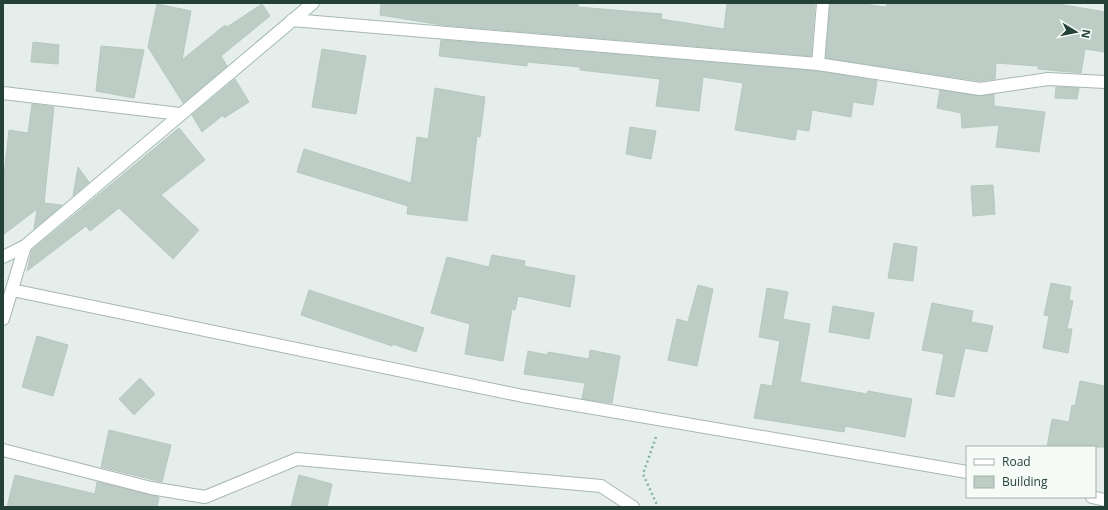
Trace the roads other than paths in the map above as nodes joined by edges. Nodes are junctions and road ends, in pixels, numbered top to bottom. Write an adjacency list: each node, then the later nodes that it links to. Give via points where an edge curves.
1 (313, 3): 3 (street)
2 (822, 3): 4 (street)
3 (292, 20): 4 (street); 7 (street)
4 (818, 64): 5 (street, via 980,89 1048,79)
5 (1105, 82)
6 (3, 93): 7 (street)
7 (180, 114): 8 (street)
8 (25, 246): 9 (street); 10 (street)
9 (3, 257)
10 (12, 290): 11 (street); 13 (street, via 523,396)
11 (3, 319)
12 (3, 450): 14 (street, via 151,488 205,497 297,459 601,486)
13 (966, 472)
14 (633, 507)

